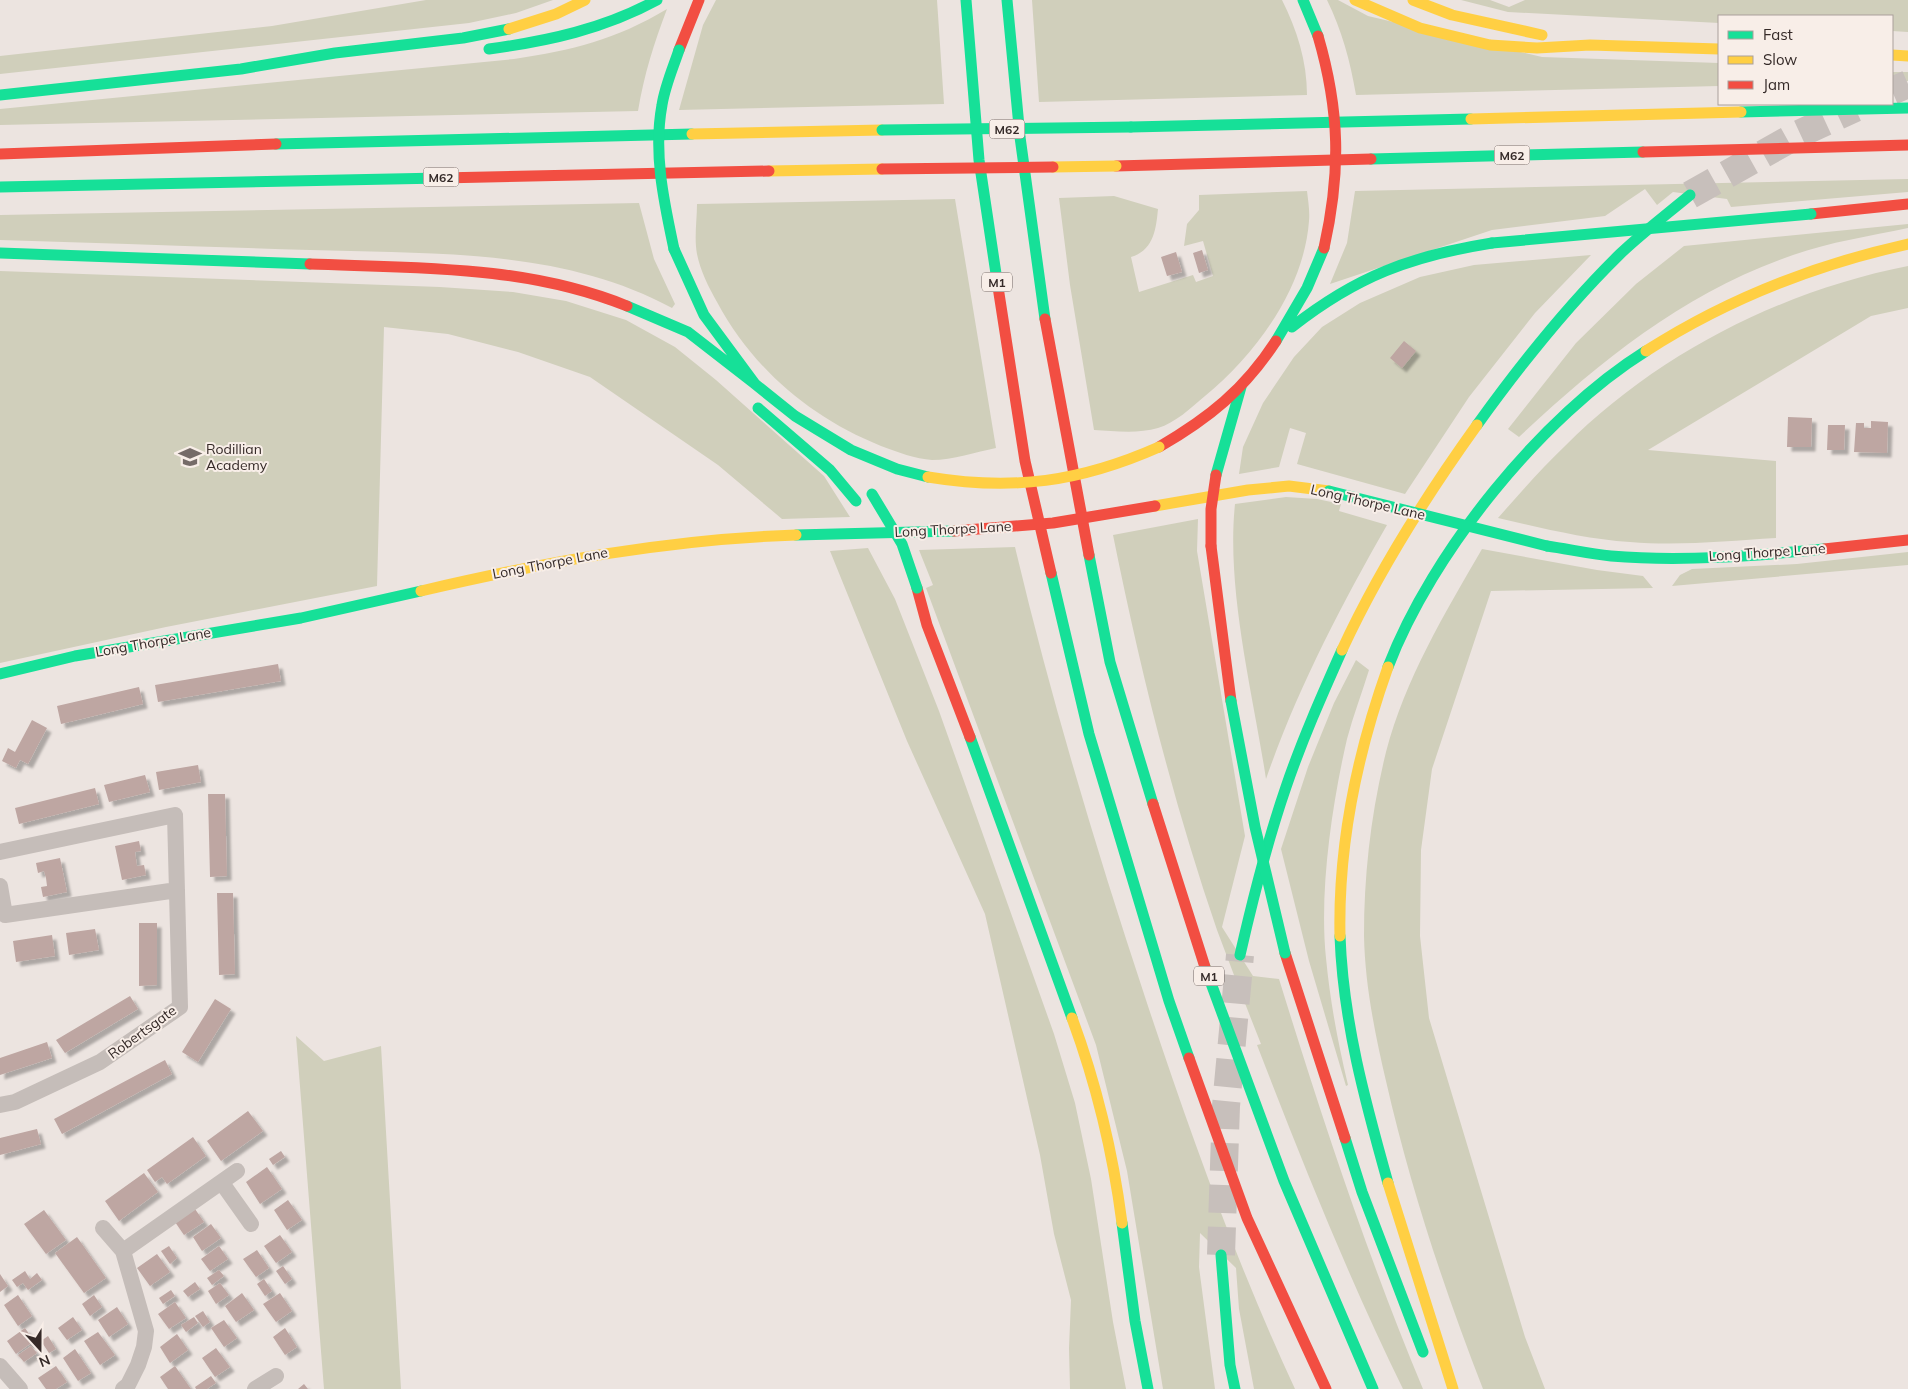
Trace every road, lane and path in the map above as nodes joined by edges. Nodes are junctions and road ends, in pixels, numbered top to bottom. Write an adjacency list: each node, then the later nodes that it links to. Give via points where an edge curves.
1 (585, 0): 15 (main road, via 508,29 463,38 333,53)
2 (657, 0): 11 (main road, via 624,17 578,34)
3 (699, 0): 28 (main road, bridge, via 666,86 659,128 662,191 674,249 704,315)
4 (966, 0): 60 (main road, M1, via 979,160 1025,461 1089,734 1169,1001 1247,1218)
5 (1007, 0): 61 (main road, M1, via 1028,206 1043,312 1105,640 1190,923 1289,1198)
6 (1303, 0): 27 (main road, bridge, via 1331,80 1339,155 1324,248 1299,304)
7 (1354, 0): 9 (main road, via 1378,13 1484,44 1536,48)
8 (1413, 0): 9 (main road, via 1452,15)
9 (1590, 45): 10 (main road)
10 (1718, 49)
11 (480, 50)
12 (1893, 55): 13 (main road)
13 (1908, 56)
14 (337, 65): 15 (main road)
15 (243, 68): 16 (main road)
16 (0, 95)
17 (1908, 108): 19 (main road, M62, bridge, via 156,147)
18 (1908, 145): 20 (main road, M62, bridge, via 1116,166)
19 (0, 154)
20 (0, 187)
21 (1690, 195): 44 (main road, via 1631,244 1518,370 1455,454 1371,589 1323,687 1288,775 1249,909)
22 (1908, 204): 27 (main road, bridge, via 1449,249 1372,273 1316,307)
23 (1908, 244): 62 (main road, via 1809,269 1769,285 1715,310 1663,340 1612,376 1569,411 1528,451 1450,549 1433,574 1390,662 1363,739 1346,818 1341,962 1351,1042 1380,1155)
24 (0, 253): 25 (main road, via 470,270 522,276 592,292)
25 (629, 306): 26 (main road); 28 (main road, via 688,332)
26 (677, 340)
27 (1274, 342): 29 (main road)
28 (755, 384): 31 (main road)
29 (1241, 386): 31 (main road, bridge, via 1209,415 1159,447 1107,469 1054,482 991,486 928,477 872,460); 52 (main road, bridge, via 1216,475 1211,509 1211,546 1231,700 1255,827 1285,953 1362,1192)
30 (751, 402): 34 (main road, via 830,470)
31 (826, 436): 32 (main road)
32 (851, 463)
33 (870, 490): 39 (main road, bridge, via 902,544)
34 (858, 505)
35 (870, 524): 37 (main road)
36 (1908, 540): 40 (main road, Long Thorpe Lane, bridge, via 1758,555 1610,556 1547,546 1328,491 1289,486 1053,523 954,531 729,537 615,550 299,618 94,652)
37 (884, 546)
38 (900, 576): 39 (main road)
39 (913, 590): 58 (main road, via 1011,846 1084,1050 1116,1175 1134,1320)
40 (0, 674)
41 (0, 852): 43 (street, Robertsgate, via 175,815)
42 (0, 886): 43 (street, via 5,916)
43 (177, 890): 45 (street, Robertsgate, via 180,1007 100,1062 15,1102)
44 (1240, 955)
45 (0, 1105)
46 (237, 1171): 47 (street)
47 (222, 1183): 48 (street); 50 (street)
48 (250, 1224)
49 (103, 1228): 50 (street)
50 (123, 1251): 55 (street, via 146,1331 141,1356)
51 (1221, 1255): 59 (main road)
52 (1427, 1361)
53 (0, 1366): 56 (street)
54 (276, 1376): 57 (street)
55 (128, 1388)
56 (20, 1389)
57 (255, 1389)
58 (1148, 1389)
59 (1235, 1389)
60 (1326, 1389)
61 (1372, 1389)
62 (1453, 1389)

